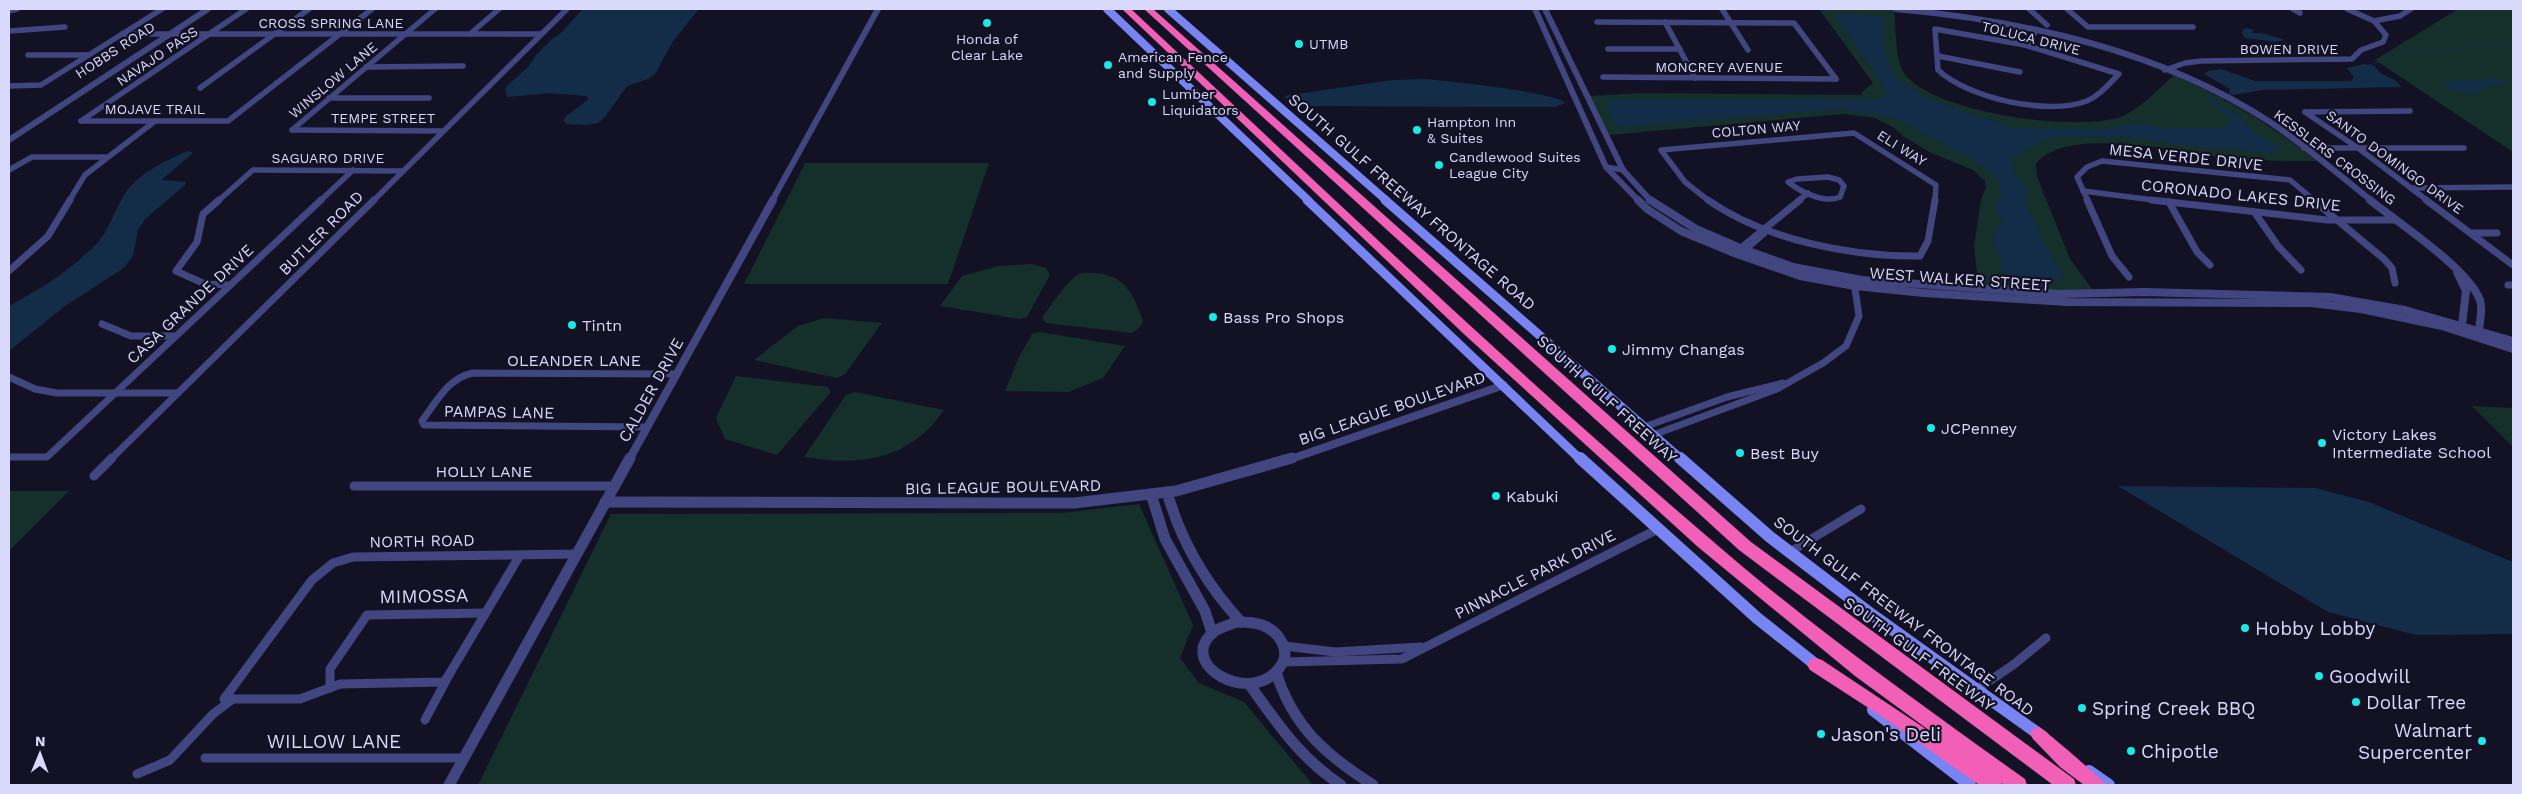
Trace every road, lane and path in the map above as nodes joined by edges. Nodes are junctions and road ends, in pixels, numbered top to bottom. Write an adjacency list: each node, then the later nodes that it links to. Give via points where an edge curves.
1 (17, 9): 25 (street)
2 (162, 9): 37 (street)
3 (202, 9): 38 (street, HOBBS ROAD)
4 (208, 9): 38 (street, HOBBS ROAD)
5 (246, 9): 39 (street, NAVAJO PASS)
6 (310, 9): 40 (street)
7 (372, 9): 41 (street)
8 (435, 9): 42 (street, WINSLOW LANE)
9 (498, 9): 43 (street)
10 (567, 9): 44 (street, BUTLER ROAD)
11 (878, 9): 117 (street, CALDER DRIVE)
12 (1107, 9): 120 (main road)
13 (1126, 9): 161 (highway, via 1471,333 1704,543 1861,671)
14 (1148, 9): 162 (highway, SOUTH GULF FREEWAY, via 1746,546)
15 (1168, 9): 124 (main road, SOUTH GULF FREEWAY FRONTAGE ROAD)
16 (1535, 9): 54 (street, WEST WALKER STREET)
17 (1545, 9): 53 (street, WEST WALKER STREET)
18 (1722, 9): 30 (street)
19 (1898, 9): 35 (street, KESSLERS CROSSING, via 1955,15)
20 (2029, 9): 31 (street)
21 (2067, 9): 33 (street)
22 (2293, 9): 26 (street)
23 (2347, 9): 27 (street)
24 (2411, 9): 27 (street, via 2400,16)
25 (9, 11)
26 (2300, 13)
27 (2374, 21): 57 (street, BOWEN DRIVE, via 2384,32 2385,40 2361,50 2352,59 2201,61)
28 (1597, 22): 29 (street)
29 (1665, 22): 30 (street); 48 (street)
30 (1731, 23): 49 (street); 60 (street, MONCREY AVENUE, via 1794,23 1836,79)
31 (2047, 24)
32 (65, 26): 36 (street)
33 (2088, 27): 34 (street); 45 (street)
34 (2193, 27)
35 (2037, 30): 46 (street); 57 (street, KESSLERS CROSSING, via 2100,47)
36 (9, 31)
37 (122, 34): 38 (street, CROSS SPRING LANE); 51 (street)
38 (166, 34): 39 (street, CROSS SPRING LANE); 66 (street, HOBBS ROAD); 67 (street, HOBBS ROAD)
39 (209, 34): 40 (street, CROSS SPRING LANE); 68 (street, NAVAJO PASS)
40 (274, 34): 41 (street, CROSS SPRING LANE); 62 (street)
41 (340, 34): 42 (street, CROSS SPRING LANE); 69 (street, MOJAVE TRAIL, via 228,121)
42 (405, 34): 43 (street, CROSS SPRING LANE); 55 (street, WINSLOW LANE)
43 (470, 34): 44 (street, CROSS SPRING LANE)
44 (541, 34): 71 (street, BUTLER ROAD)
45 (2096, 34)
46 (2025, 45): 52 (street, TOLUCA DRIVE, via 1935,29); 52 (street, TOLUCA DRIVE, via 2119,74 2090,100 2070,105 2040,105 1955,85 1938,70)
47 (1608, 49): 48 (street)
48 (1680, 49): 60 (street)
49 (1748, 50)
50 (28, 55): 51 (street)
51 (88, 56): 61 (street, via 41,84)
52 (1938, 56): 58 (street)
53 (1568, 57): 54 (street); 82 (street, WEST WALKER STREET)
54 (1557, 58): 79 (street, WEST WALKER STREET)
55 (366, 66): 56 (street); 63 (street, WINSLOW LANE)
56 (462, 66)
57 (2164, 70): 75 (street, KESSLERS CROSSING, via 2255,113)
58 (2020, 72)
59 (1603, 77): 60 (street, MONCREY AVENUE)
60 (1695, 78)
61 (9, 86)
62 (200, 88)
63 (329, 98): 64 (street); 70 (street, WINSLOW LANE)
64 (429, 98)
65 (2410, 111): 76 (street, SANTO DOMINGO DRIVE, via 2305,112)
66 (50, 112): 67 (street, HOBBS ROAD); 74 (street, HOBBS ROAD)
67 (41, 113): 73 (street, HOBBS ROAD)
68 (81, 121): 69 (street, MOJAVE TRAIL)
69 (155, 121): 78 (street)
70 (292, 130): 71 (street, TEMPE STREET)
71 (444, 131): 83 (street, BUTLER ROAD)
72 (1854, 133): 96 (street, COLTON WAY, via 1661,150 1680,176 1705,198); 96 (street, ELI WAY, via 1936,185 1928,241 1920,256 1838,248)
73 (9, 134)
74 (9, 140)
75 (2304, 148): 76 (street); 95 (street, KESSLERS CROSSING)
76 (2358, 148): 77 (street); 87 (street, SANTO DOMINGO DRIVE)
77 (2464, 148)
78 (106, 157): 80 (street, via 28,158); 103 (street, via 85,175 48,236)
79 (1606, 166): 82 (street); 99 (street, WEST WALKER STREET, via 1647,208 1681,231)
80 (9, 170)
81 (353, 170): 83 (street, SAGUARO DRIVE); 108 (street, CASA GRANDE DRIVE); 108 (street, SAGUARO DRIVE, via 253,170 204,214 200,221 200,237 176,271 205,284)
82 (1623, 170): 99 (street, WEST WALKER STREET, via 1653,203)
83 (403, 171): 122 (street, BUTLER ROAD)
84 (1780, 181): 85 (street)
85 (1788, 182): 89 (street); 90 (street, via 1809,177 1834,178 1844,186 1840,197)
86 (2513, 187): 87 (street)
87 (2411, 188): 97 (street, SANTO DOMINGO DRIVE)
88 (2083, 191): 91 (street, CORONADO LAKES DRIVE); 94 (street, MESA VERDE DRIVE, via 2077,177 2087,167 2102,161 2132,162 2290,180); 105 (street, MESA VERDE DRIVE, via 2112,256)
89 (1808, 194): 90 (street); 96 (street)
90 (1834, 200): 92 (street)
91 (2169, 202): 93 (street, CORONADO LAKES DRIVE); 100 (street, via 2197,252)
92 (1839, 205)
93 (2255, 213): 94 (street, CORONADO LAKES DRIVE); 102 (street, via 2278,246)
94 (2338, 220): 95 (street, CORONADO LAKES DRIVE); 107 (street, via 2384,259 2392,268)
95 (2396, 220): 104 (street, KESSLERS CROSSING)
96 (1764, 228): 99 (street, via 1764,233 1749,246)
97 (2470, 232): 98 (street, SANTO DOMINGO DRIVE); 101 (street, SANTO DOMINGO DRIVE)
98 (2497, 232)
99 (1737, 251): 106 (street, WEST WALKER STREET)
100 (2210, 265)
101 (2513, 265)
102 (2301, 270)
103 (9, 271)
104 (2457, 272): 110 (street, KESSLERS CROSSING, via 2466,291); 111 (street, KESSLERS CROSSING, via 2480,298)
105 (2129, 277)
106 (1854, 282): 110 (street, WEST WALKER STREET, via 2060,294 2144,292 2330,297 2405,310); 112 (street, WEST WALKER STREET, via 1924,293 2059,301 2311,303 2361,309); 119 (street, via 1859,316 1846,346 1823,363)
107 (2396, 283)
108 (230, 285): 113 (street, CASA GRANDE DRIVE)
109 (102, 324): 113 (street, via 131,336)
110 (2462, 325): 111 (street, WEST WALKER STREET); 112 (street)
111 (2479, 330): 112 (street); 114 (street, WEST WALKER STREET)
112 (2470, 334): 115 (street, WEST WALKER STREET)
113 (175, 336): 121 (street, CASA GRANDE DRIVE)
114 (2513, 342)
115 (2513, 349)
116 (470, 374): 117 (street, OLEANDER LANE); 123 (street, PAMPAS LANE, via 459,376 450,384 424,417 424,425)
117 (677, 374): 123 (street, CALDER DRIVE)
118 (9, 377): 121 (street, via 45,392)
119 (1785, 382): 124 (street, via 1726,397); 125 (street, via 1777,389)
120 (1504, 385): 130 (street, BIG LEAGUE BOULEVARD, via 1298,456); 134 (main road)
121 (115, 393): 122 (street); 126 (street, CASA GRANDE DRIVE, via 47,457)
122 (178, 393): 127 (street, BUTLER ROAD)
123 (647, 427): 129 (street, CALDER DRIVE)
124 (1644, 427): 125 (main road, SOUTH GULF FREEWAY FRONTAGE ROAD)
125 (1653, 435): 135 (main road, SOUTH GULF FREEWAY FRONTAGE ROAD)
126 (9, 457)
127 (94, 476)
128 (354, 486): 129 (street, HOLLY LANE)
129 (614, 486): 132 (street, CALDER DRIVE)
130 (1166, 492): 131 (street, BIG LEAGUE BOULEVARD); 139 (street, via 1180,538 1223,604)
131 (1150, 494): 132 (street, BIG LEAGUE BOULEVARD, via 1074,503); 140 (street, via 1172,554 1201,600)
132 (605, 502): 136 (street, CALDER DRIVE)
133 (1862, 509): 135 (street)
134 (1658, 529): 143 (street, PINNACLE PARK DRIVE); 144 (main road, via 1757,618)
135 (1790, 552): 149 (main road, SOUTH GULF FREEWAY FRONTAGE ROAD)
136 (577, 554): 137 (street, NORTH ROAD); 154 (street, CALDER DRIVE)
137 (520, 555): 138 (street); 150 (street, NORTH ROAD, via 353,557 334,563 312,580 224,699)
138 (485, 613): 146 (street); 148 (street, MIMOSSA, via 381,613 367,616 330,669)
139 (1241, 622): 140 (street, via 1223,626); 142 (street, via 1264,625 1275,632)
140 (1212, 633): 147 (street, via 1202,653 1208,668 1223,680)
141 (2046, 638): 149 (street)
142 (1284, 646): 143 (street, PINNACLE PARK DRIVE, via 1311,652 1370,653); 145 (street)
143 (1426, 647): 145 (street, PINNACLE PARK DRIVE, via 1402,659 1372,662 1334,660)
144 (1816, 664): 159 (main road); 160 (highway)
145 (1280, 667): 147 (street, via 1265,680); 158 (street, via 1281,692 1290,710 1314,741 1340,765)
146 (450, 673): 148 (street, via 444,682 340,684); 151 (street)
147 (1249, 684): 157 (street, via 1297,749 1317,770)
148 (330, 688): 150 (street, via 300,699)
149 (1976, 690): 152 (main road, SOUTH GULF FREEWAY FRONTAGE ROAD)
150 (233, 699): 155 (street, via 213,714 170,760)
151 (425, 720)
152 (2039, 734): 163 (highway, via 2067,762); 164 (main road, SOUTH GULF FREEWAY FRONTAGE ROAD)
153 (205, 758): 154 (street, WILLOW LANE)
154 (463, 758): 156 (street, CALDER DRIVE)
155 (137, 774)
156 (449, 785)
157 (1341, 785)
158 (1374, 785)
159 (1970, 785)
160 (1993, 785)
161 (2018, 785)
162 (2067, 785)
163 (2097, 785)
164 (2109, 785)

